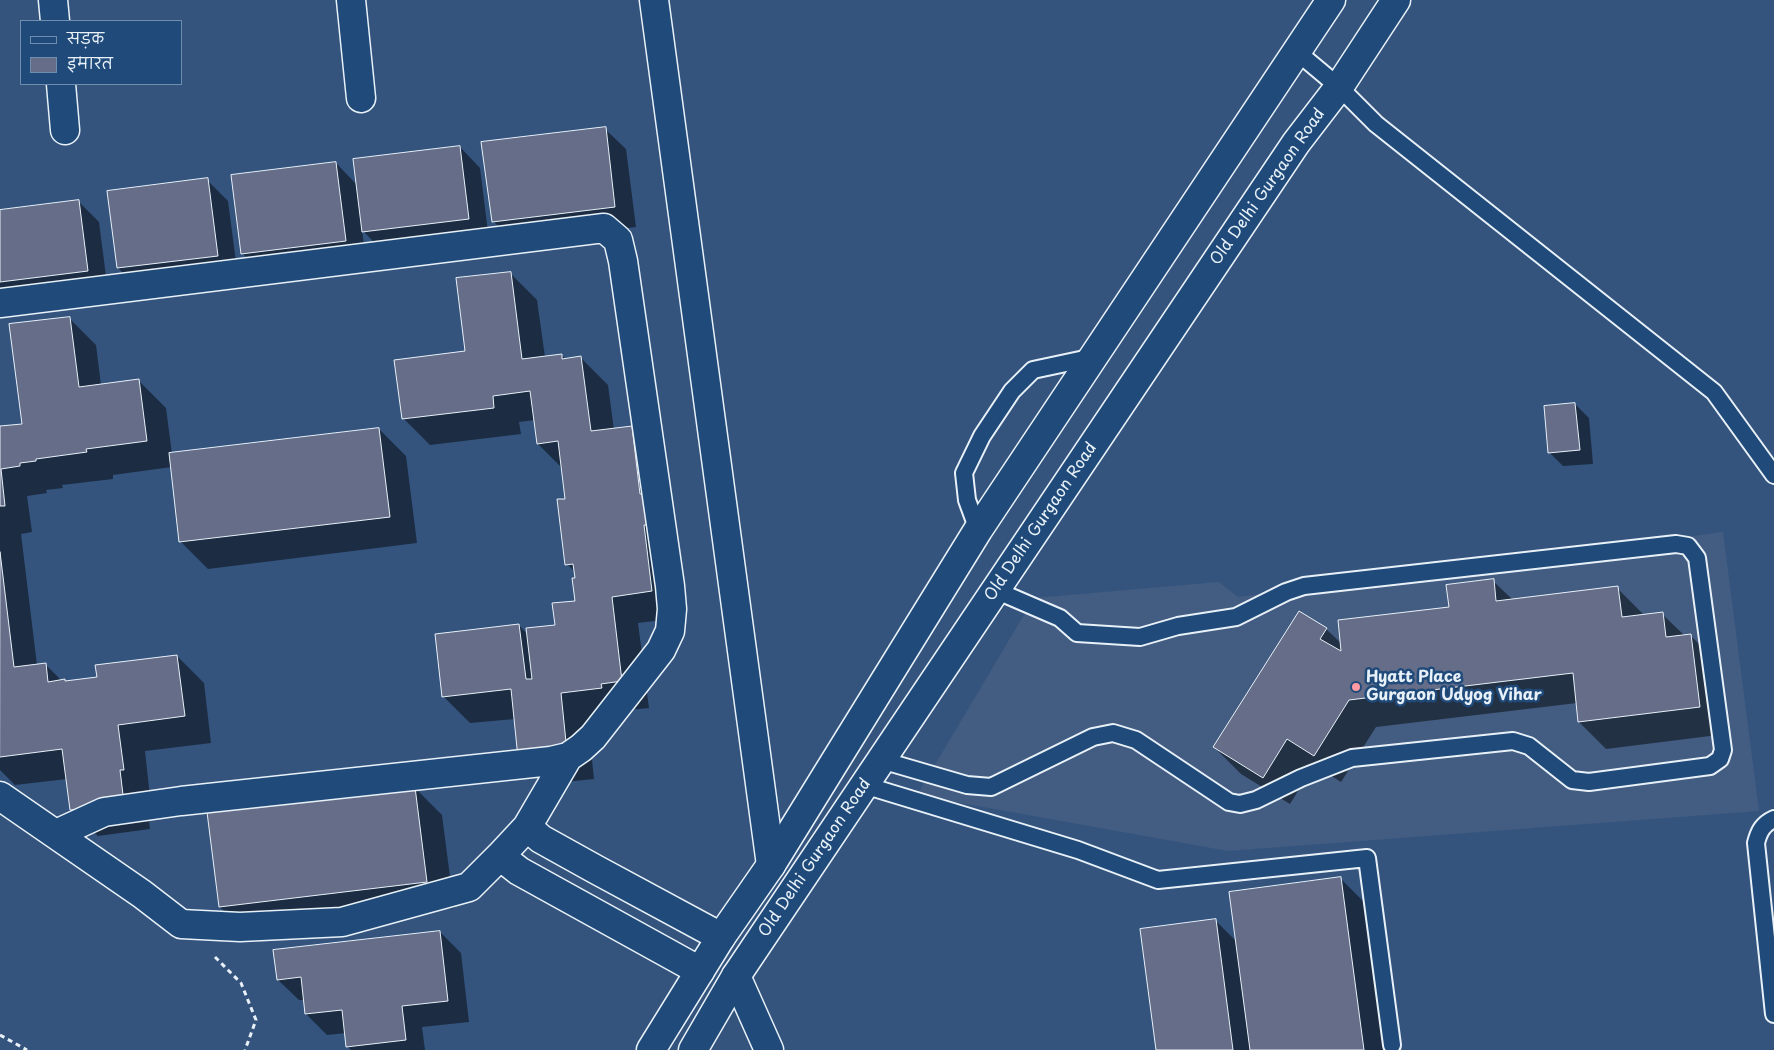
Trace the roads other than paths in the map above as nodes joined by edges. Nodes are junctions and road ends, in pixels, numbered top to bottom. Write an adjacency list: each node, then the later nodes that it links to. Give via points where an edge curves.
1 (53, 0): 6 (street)
2 (351, 0): 10 (street)
3 (654, 0): 25 (street)
4 (1331, 0): 7 (street, Old Delhi Gurgaon Road)
5 (1396, 0): 9 (street, Old Delhi Gurgaon Road)
6 (55, 20)
7 (1296, 51): 9 (lane); 13 (street, Old Delhi Gurgaon Road)
8 (61, 85): 11 (street)
9 (1339, 87): 14 (lane, via 1376,124 1714,392); 16 (street, Old Delhi Gurgaon Road, via 1296,143)
10 (361, 98)
11 (65, 130)
12 (0, 303): 17 (street, via 604,228 618,240 623,261 672,609 670,631 660,650 594,737)
13 (1094, 357): 15 (street, Old Delhi Gurgaon Road); 15 (lane, via 1034,370 1012,391 982,436 964,473 967,500)
14 (1774, 475)
15 (978, 530): 25 (street, Old Delhi Gurgaon Road)
16 (995, 590): 18 (street, Old Delhi Gurgaon Road); 18 (lane, via 1060,618 1077,632 1140,637 1178,626 1236,616 1304,586 1676,544 1688,546 1697,558 1723,750 1720,759 1710,766 1589,782 1572,780 1529,746 1512,740 1352,758 1240,804 1229,802 1136,740 1113,734 1093,737 991,787 967,785)
17 (568, 757): 22 (street); 23 (street, via 104,812)
18 (880, 760): 19 (street, Old Delhi Gurgaon Road)
19 (864, 785): 28 (street, Old Delhi Gurgaon Road); 30 (lane, via 1078,850 1158,880 1367,858)
20 (0, 796): 23 (street)
21 (1774, 819): 29 (lane, via 1764,824 1756,843)
22 (527, 827): 24 (street); 26 (street, via 542,839)
23 (56, 834): 24 (street, via 181,924 240,927 342,922 469,886)
24 (500, 856): 27 (street, via 519,871)
25 (771, 865): 26 (street, Old Delhi Gurgaon Road)
26 (722, 938): 27 (street, Old Delhi Gurgaon Road)
27 (700, 971): 31 (street, Old Delhi Gurgaon Road)
28 (736, 976): 32 (street, Old Delhi Gurgaon Road); 33 (street)
29 (1774, 1014)
30 (1392, 1045)
31 (651, 1050)
32 (693, 1050)
33 (769, 1050)

